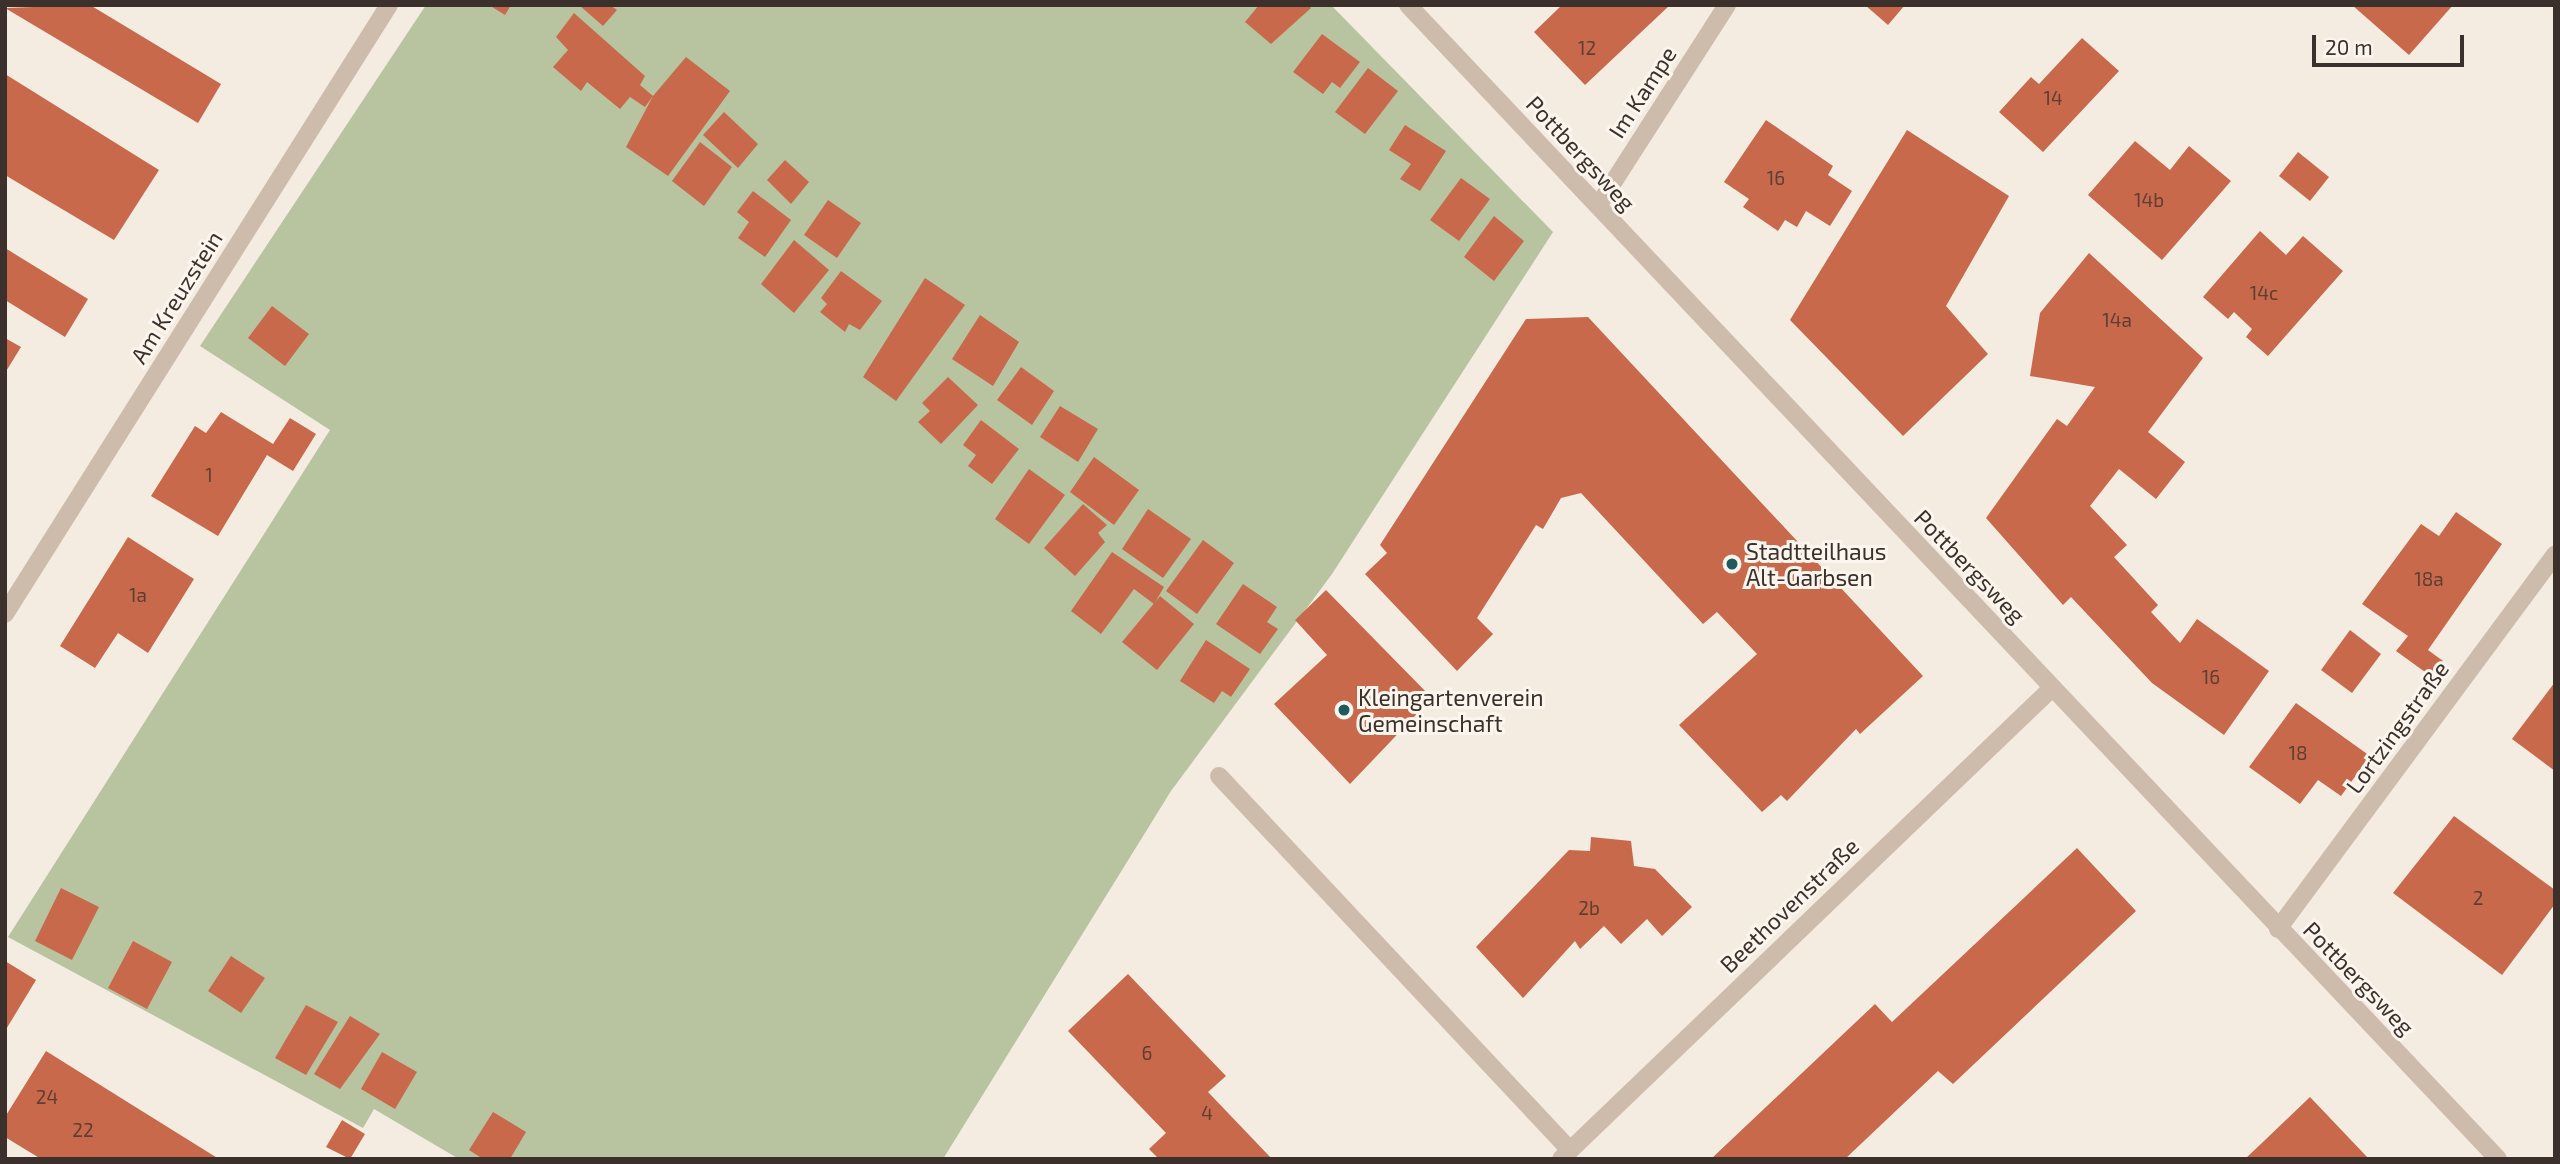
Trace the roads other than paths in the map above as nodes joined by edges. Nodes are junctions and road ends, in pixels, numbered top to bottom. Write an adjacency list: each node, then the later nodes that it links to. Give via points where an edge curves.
1 (389, 5): 6 (street, Am Kreuzstein)
2 (1408, 5): 4 (street, Pottbergsweg)
3 (1727, 5): 4 (street, Im Kampe)
4 (1598, 206): 7 (street, Pottbergsweg)
5 (2555, 554): 9 (street, Lortzingstraße)
6 (5, 614)
7 (2052, 688): 9 (street, Pottbergsweg); 10 (street, Beethovenstraße)
8 (1219, 776): 10 (street)
9 (2278, 929): 11 (street, Pottbergsweg)
10 (1566, 1154)
11 (2498, 1159)

